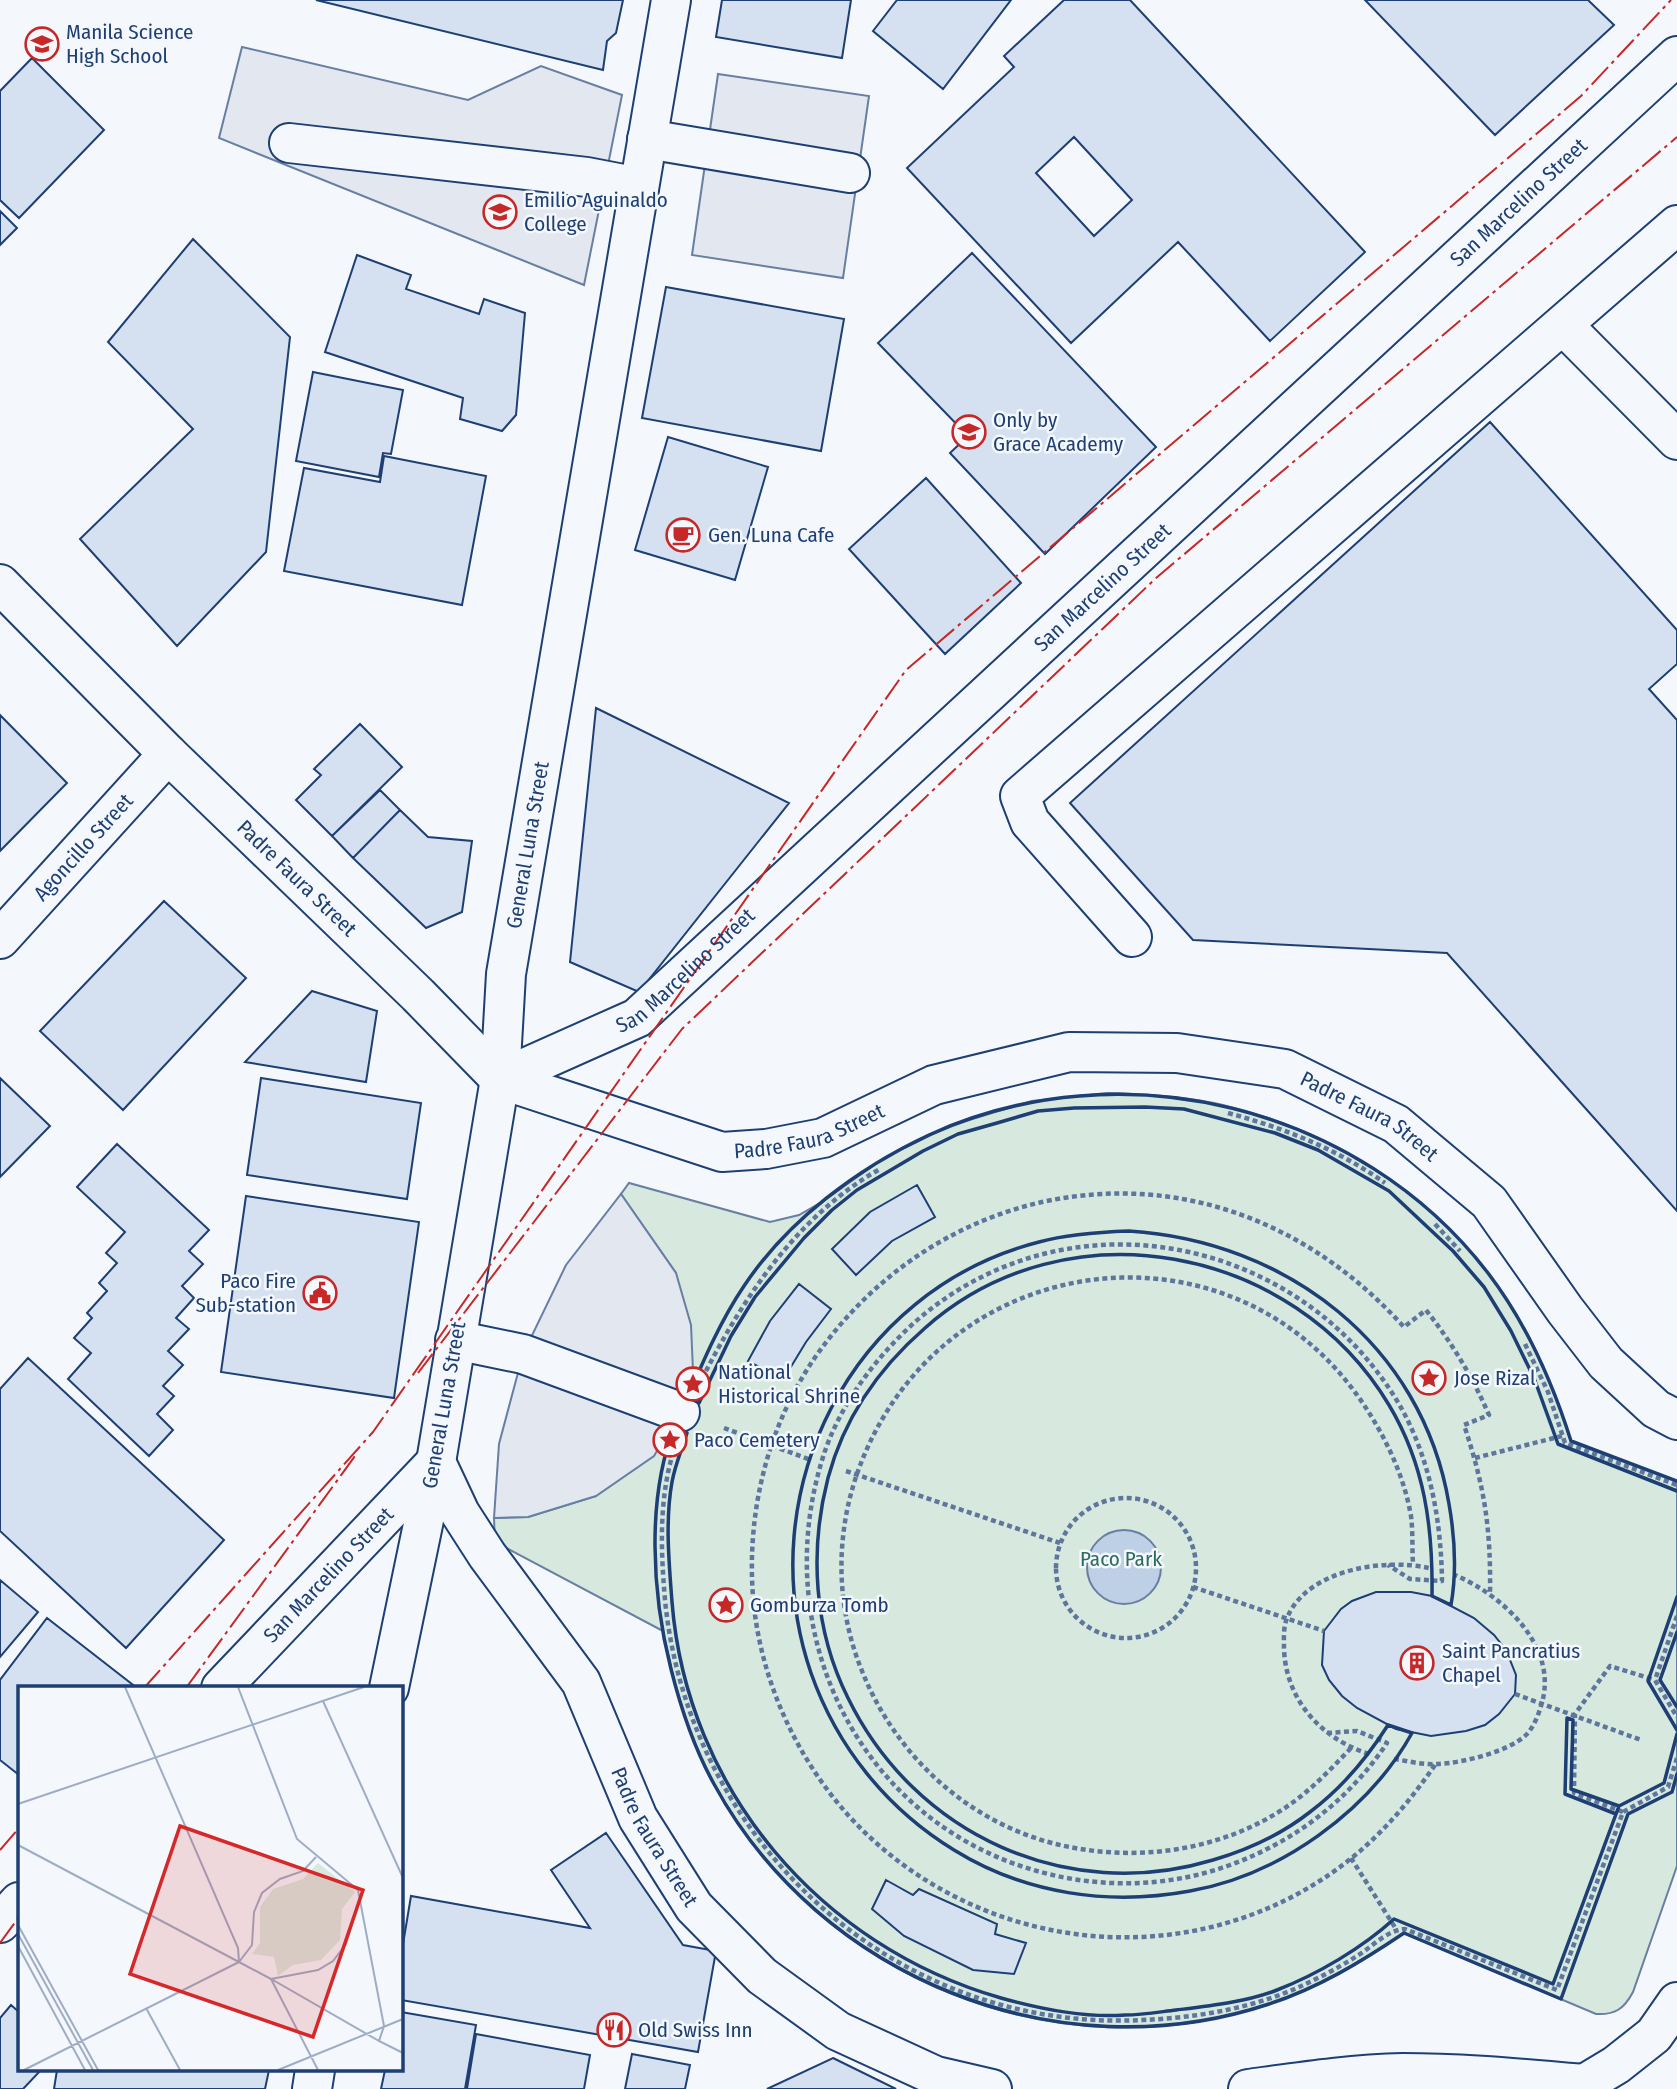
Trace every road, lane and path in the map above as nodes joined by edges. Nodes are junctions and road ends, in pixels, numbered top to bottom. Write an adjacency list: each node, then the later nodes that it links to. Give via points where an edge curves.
1 (671, 0): 3 (main road, General Luna Street)
2 (1677, 56): 14 (main road, San Marcelino Street, via 637,1018)
3 (647, 139): 5 (main road); 6 (main road, General Luna Street)
4 (289, 143): 6 (main road)
5 (850, 173)
6 (639, 187): 14 (main road, General Luna Street, via 506,974)
7 (1677, 225): 8 (main road)
8 (1563, 325): 9 (main road); 12 (main road, via 1020,796 1030,822)
9 (1677, 440)
10 (0, 584): 11 (main road, Padre Faura Street)
11 (168, 754): 13 (main road, Agoncillo Street); 14 (main road, Padre Faura Street)
12 (1132, 937)
13 (0, 939)
14 (500, 1079): 21 (main road, General Luna Street); 24 (main road, Padre Faura Street, via 722,1152 823,1138 934,1085 1069,1052 1177,1053 1285,1069 1396,1124 1489,1202 1606,1363 1657,1409)
15 (1225, 1112): 17 (path, via 1329,1149)
16 (886, 1165): 22 (path, via 842,1194 784,1250 732,1320)
17 (1391, 1187)
18 (1433, 1222): 19 (path)
19 (1468, 1260)
20 (1519, 1333): 25 (path)
21 (455, 1340): 23 (main road, via 523,1354); 30 (main road, General Luna Street)
22 (705, 1373)
23 (680, 1412): 26 (path)
24 (1677, 1420)
25 (1563, 1436): 28 (path); 33 (path, via 1565,1443)
26 (772, 1445): 28 (path, via 802,1377 836,1329 875,1288 913,1258 972,1225 1012,1210 1064,1198 1116,1194 1172,1198 1244,1216 1293,1237 1343,1269 1404,1327 1426,1310 1461,1358 1489,1415 1464,1425); 29 (path); 59 (path, via 757,1502 751,1551 756,1624 767,1673 794,1737 822,1784 862,1830 910,1871 960,1900 1022,1924 1079,1935 1132,1937 1180,1934 1232,1922 1290,1898)
27 (672, 1458): 62 (path, via 661,1527 668,1631 696,1731 716,1775 768,1853 801,1888 875,1948 954,1991 995,2003 1050,2015 1139,2021 1213,2012 1295,1989)
28 (1475, 1458): 40 (path, via 1489,1524)
29 (811, 1460)
30 (436, 1462): 45 (main road, San Marcelino Street); 46 (main road, General Luna Street); 65 (main road, Padre Faura Street, via 487,1555 581,1682 638,1818 694,1907 762,1976 838,2031 936,2076)
31 (846, 1471): 32 (path)
32 (855, 1474): 34 (path); 35 (path, via 880,1419 909,1377 939,1347 978,1319 1017,1298 1066,1283 1155,1278 1199,1286 1247,1303 1284,1324 1353,1387 1377,1423 1398,1469 1411,1517); 53 (path, via 843,1524 841,1579 854,1651 885,1719 909,1752 968,1805 1037,1839 1065,1847 1142,1854 1183,1849 1256,1825 1320,1780)
33 (1677, 1485)
34 (1060, 1543): 39 (path, via 1074,1520 1103,1500 1138,1498 1170,1513 1185,1530 1195,1552); 39 (path, via 1056,1573 1061,1593 1073,1612 1099,1632 1127,1638 1156,1631 1180,1613)
35 (1413, 1564): 36 (path); 37 (path)
36 (1388, 1565): 42 (path, via 1360,1568 1321,1583 1299,1599); 51 (path, via 1410,1579 1442,1581 1440,1530 1430,1480 1412,1431 1385,1384 1344,1334 1289,1291 1247,1269 1178,1249 1107,1245 1062,1250 1012,1264 966,1286 924,1315 873,1366 824,1452 806,1550 810,1620 827,1679 854,1733 880,1768 931,1818 971,1844 1033,1870 1092,1882 1181,1879 1213,1871 1255,1856 1311,1824 1355,1784 1387,1743 1357,1731)
37 (1429, 1568)
38 (1455, 1575): 40 (path)
39 (1193, 1587): 42 (path)
40 (1490, 1595): 48 (path, via 1535,1642 1547,1683)
41 (1677, 1616): 44 (path)
42 (1287, 1618): 43 (path); 51 (path, via 1284,1643 1289,1681 1310,1718)
43 (1324, 1631)
44 (1655, 1681): 49 (path, via 1610,1666); 50 (path)
45 (223, 1686)
46 (389, 1686)
47 (1514, 1694): 48 (path)
48 (1542, 1703): 49 (path); 57 (path, via 1534,1725 1510,1746)
49 (1575, 1714): 52 (path); 58 (path, via 1574,1793)
50 (1677, 1717)
51 (1327, 1733): 53 (path)
52 (1641, 1740)
53 (1351, 1748): 54 (path)
54 (1369, 1754)
55 (1677, 1758): 58 (path, via 1668,1787)
56 (1394, 1759): 57 (path)
57 (1435, 1765): 59 (path, via 1393,1819)
58 (1623, 1812): 62 (path, via 1557,1990 1405,1929)
59 (1352, 1858): 62 (path)
60 (18, 1903): 61 (main road)
61 (0, 1923)
62 (1396, 1930)
63 (1677, 2002): 64 (main road, via 1654,2035)
64 (1585, 2087): 66 (main road, via 1404,2073)
65 (992, 2089)
66 (1248, 2089)

